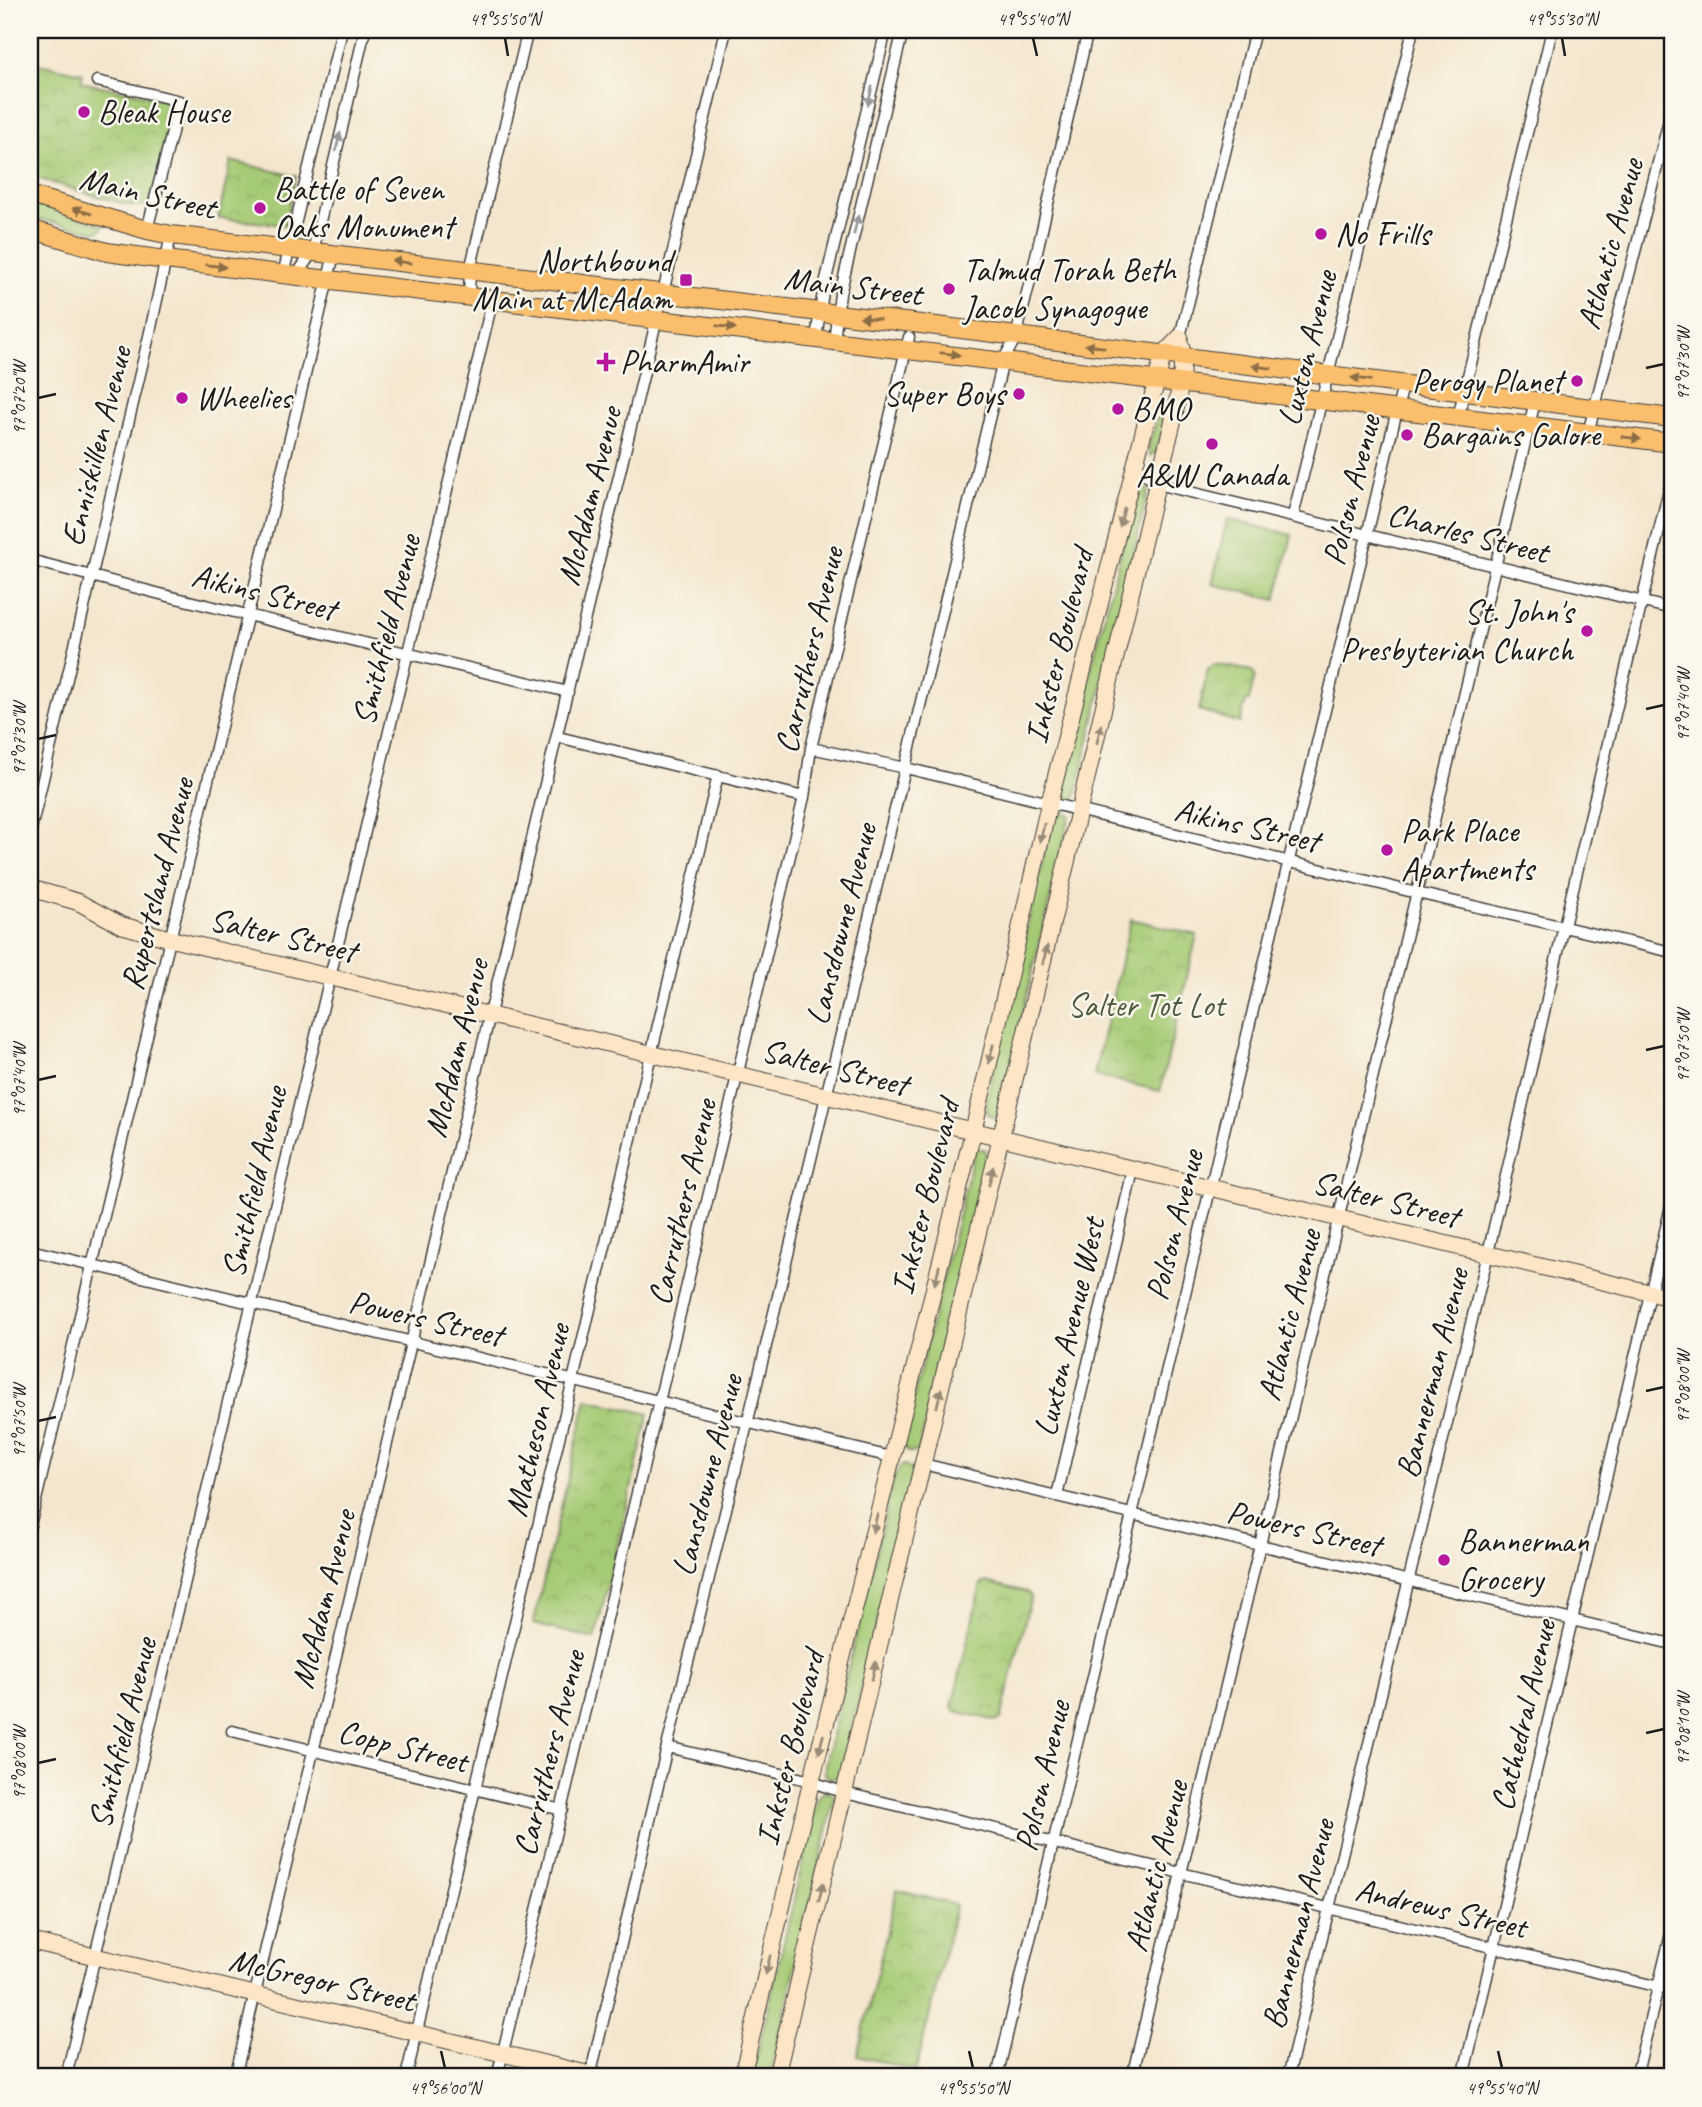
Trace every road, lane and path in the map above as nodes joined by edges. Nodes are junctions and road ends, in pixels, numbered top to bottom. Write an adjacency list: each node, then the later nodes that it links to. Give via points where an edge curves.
1 (342, 30): 19 (street)
2 (365, 30): 20 (street, one-way to 2)
3 (528, 30): 23 (street)
4 (726, 30): 26 (street, McAdam Avenue)
5 (886, 30): 29 (street, one-way to 29)
6 (903, 30): 29 (street, one-way to 6, via 840,294)
7 (1088, 30): 31 (street, Lansdowne Avenue)
8 (1255, 30): 32 (street, Inkster Boulevard)
9 (1413, 30): 38 (street, Luxton Avenue)
10 (1552, 30): 42 (street)
11 (97, 81): 16 (street, via 180,101)
12 (1672, 109): 45 (street, Atlantic Avenue)
13 (30, 195): 14 (main road, Main Street, one-way to 13)
14 (108, 219): 16 (main road, Main Street); 18 (main road, via 105,233)
15 (30, 229): 18 (main road, Main Street)
16 (147, 230): 17 (main road, Main Street)
17 (171, 235): 19 (main road, Main Street); 22 (street, Enniskillen Avenue)
18 (80, 244): 22 (main road, Main Street)
19 (289, 248): 20 (main road, Main Street); 24 (street)
20 (313, 251): 21 (main road, Main Street); 24 (street)
21 (334, 254): 23 (main road, Main Street, one-way to 21); 25 (street, Rupertsland Avenue)
22 (166, 260): 24 (main road, Main Street, one-way to 24); 59 (street, Enniskillen Avenue)
23 (470, 270): 26 (main road, Main Street); 27 (street)
24 (290, 275): 25 (main road, Main Street)
25 (328, 280): 27 (main road, Main Street); 62 (street, Rupertsland Avenue)
26 (662, 293): 29 (main road, Main Street); 30 (street, McAdam Avenue)
27 (469, 295): 28 (main road, Main Street)
28 (493, 298): 30 (main road, Main Street); 63 (street, Smithfield Avenue)
29 (829, 314): 31 (main road, Main Street, one-way to 29); 33 (street); 33 (street)
30 (658, 318): 33 (main road, Main Street, one-way to 33); 64 (street, McAdam Avenue)
31 (1016, 337): 35 (main road, Main Street, one-way to 31); 37 (street, Lansdowne Avenue)
32 (1180, 337): 35 (main road, Inkster Boulevard); 36 (main road, Inkster Boulevard)
33 (825, 339): 34 (main road, Main Street)
34 (908, 343): 37 (main road, Main Street, one-way to 37); 66 (street, Carruthers Avenue)
35 (1163, 355): 36 (main road, Main Street); 39 (main road, Inkster Boulevard)
36 (1184, 358): 38 (main road, Main Street, one-way to 36); 40 (main road, Inkster Boulevard)
37 (1003, 361): 39 (main road, Main Street); 67 (street, Lansdowne Avenue)
38 (1329, 375): 41 (main road, Main Street, one-way to 38); 43 (street, Luxton Avenue)
39 (1158, 380): 40 (main road, Main Street); 52 (main road, Inkster Boulevard)
40 (1180, 383): 43 (main road, Main Street); 54 (main road, Inkster Boulevard)
41 (1404, 385): 42 (main road, Main Street); 46 (street, Polson Avenue)
42 (1465, 392): 44 (main road, Main Street); 47 (street)
43 (1320, 401): 46 (main road, Main Street); 55 (street, Luxton Avenue)
44 (1535, 401): 45 (main road, Main Street); 49 (street, Atlantic Avenue)
45 (1594, 409): 48 (main road, Main Street); 50 (street, Atlantic Avenue)
46 (1398, 411): 47 (main road, Main Street); 56 (street, Polson Avenue)
47 (1458, 417): 49 (main road, Main Street)
48 (1672, 418)
49 (1530, 424): 50 (main road, Main Street); 58 (street, Atlantic Avenue)
50 (1588, 433): 51 (main road, Main Street, one-way to 51)
51 (1672, 443)
52 (1135, 465): 54 (street, Charles Street); 70 (main road, Inkster Boulevard, one-way to 70)
53 (1672, 477): 60 (street, Bannerman Avenue)
54 (1157, 484): 55 (street, Charles Street); 71 (main road, Inkster Boulevard, one-way to 54)
55 (1293, 516): 56 (street, Charles Street)
56 (1366, 536): 58 (street, Charles Street); 73 (street, Polson Avenue)
57 (30, 560): 59 (street, Aikins Street)
58 (1494, 565): 60 (street, Charles Street); 75 (street, Atlantic Avenue)
59 (91, 576): 62 (street, Aikins Street); 72 (street, Enniskillen Avenue)
60 (1642, 602): 61 (street, Charles Street); 76 (street, Bannerman Avenue)
61 (1672, 609)
62 (248, 615): 63 (street, Aikins Street); 77 (street, Rupertsland Avenue)
63 (408, 654): 64 (street, Aikins Street); 79 (street, Smithfield Avenue)
64 (568, 692): 65 (street, McAdam Avenue)
65 (558, 737): 68 (street); 80 (street, McAdam Avenue)
66 (810, 748): 67 (street, Aikins Street); 69 (street, Carruthers Avenue)
67 (906, 768): 70 (street, Aikins Street); 83 (street, Lansdowne Avenue)
68 (718, 775): 69 (street); 81 (street, Matheson Avenue)
69 (804, 797): 82 (street, Carruthers Avenue)
70 (1049, 804): 71 (street, Aikins Street); 84 (main road, Inkster Boulevard, one-way to 84)
71 (1080, 812): 73 (street, Aikins Street); 85 (main road, Inkster Boulevard, one-way to 71)
72 (30, 833)
73 (1289, 862): 75 (street, Aikins Street); 87 (street, Polson Avenue)
74 (30, 887): 77 (main road, Salter Street, via 78,902 121,925)
75 (1417, 893): 76 (street, Aikins Street); 89 (street, Atlantic Avenue)
76 (1564, 926): 78 (street, Aikins Street); 91 (street, Bannerman Avenue)
77 (170, 939): 79 (main road, Salter Street); 92 (street, Rupertsland Avenue)
78 (1672, 952)
79 (329, 977): 80 (main road, Salter Street); 95 (street, Smithfield Avenue)
80 (491, 1015): 81 (main road, Salter Street); 96 (street, McAdam Avenue)
81 (652, 1055): 82 (main road, Salter Street); 97 (street, Matheson Avenue)
82 (739, 1074): 83 (main road, Salter Street); 98 (street, Carruthers Avenue)
83 (827, 1097): 84 (main road, Salter Street); 99 (street, Lansdowne Avenue)
84 (973, 1132): 85 (main road, Salter Street); 100 (main road, Inkster Boulevard, one-way to 100)
85 (1001, 1138): 86 (main road, Salter Street); 101 (main road, Inkster Boulevard, one-way to 85)
86 (1133, 1170): 87 (main road, Salter Street); 102 (street, Luxton Avenue West)
87 (1210, 1187): 89 (main road, Salter Street); 103 (street, Polson Avenue)
88 (1672, 1202): 93 (street, Cathedral Avenue)
89 (1339, 1219): 91 (main road, Salter Street); 105 (street, Atlantic Avenue)
90 (30, 1250): 92 (street, Powers Street)
91 (1488, 1255): 93 (main road, Salter Street); 106 (street, Bannerman Avenue)
92 (93, 1265): 95 (street, Powers Street); 104 (street, Rupertsland Avenue)
93 (1651, 1293): 94 (main road, Salter Street); 107 (street, Cathedral Avenue)
94 (1672, 1298)
95 (252, 1303): 96 (street, Powers Street); 122 (street, Smithfield Avenue)
96 (412, 1342): 97 (street, Powers Street); 111 (street, McAdam Avenue)
97 (573, 1380): 98 (street, Powers Street); 113 (street, Matheson Avenue)
98 (661, 1401): 99 (street, Powers Street); 115 (street, Carruthers Avenue)
99 (748, 1422): 100 (street, Powers Street); 110 (street, Lansdowne Avenue)
100 (891, 1457): 112 (main road, Inkster Boulevard, one-way to 112)
101 (923, 1464): 102 (street, Powers Street); 114 (main road, Inkster Boulevard, one-way to 101)
102 (1057, 1496): 103 (street, Powers Street)
103 (1132, 1514): 105 (street, Powers Street); 116 (street, Polson Avenue)
104 (30, 1525)
105 (1260, 1545): 106 (street, Powers Street); 117 (street, Atlantic Avenue)
106 (1408, 1580): 107 (street, Powers Street); 118 (street, Bannerman Avenue)
107 (1572, 1620): 108 (street, Powers Street); 121 (street, Cathedral Avenue)
108 (1672, 1644)
109 (232, 1731): 111 (street, Copp Street)
110 (667, 1747): 112 (street, Andrews Street); 128 (street, Lansdowne Avenue)
111 (314, 1751): 113 (street, Copp Street); 125 (street, McAdam Avenue)
112 (811, 1782): 114 (street, Andrews Street); 133 (main road, Inkster Boulevard, one-way to 133)
113 (475, 1790): 115 (street, Copp Street); 126 (street, Matheson Avenue)
114 (845, 1793): 116 (street, Andrews Street); 134 (main road, Inkster Boulevard, one-way to 114)
115 (562, 1810): 127 (street, Carruthers Avenue)
116 (1053, 1842): 117 (street, Andrews Street); 135 (street, Polson Avenue)
117 (1182, 1871): 118 (street, Andrews Street); 136 (street, Atlantic Avenue)
118 (1329, 1909): 121 (street, Andrews Street); 137 (street, Bannerman Avenue)
119 (1672, 1930): 123 (street)
120 (30, 1941): 122 (main road, McGregor Street)
121 (1494, 1948): 123 (street, Andrews Street); 138 (street, Cathedral Avenue)
122 (95, 1957): 125 (main road, McGregor Street); 129 (street, Smithfield Avenue)
123 (1659, 1987): 124 (street, Andrews Street); 139 (street)
124 (1672, 1990)
125 (255, 1995): 126 (main road, McGregor Street); 130 (street, McAdam Avenue)
126 (417, 2032): 127 (main road, McGregor Street); 131 (street, Matheson Avenue)
127 (503, 2053): 128 (main road, McGregor Street); 132 (street, Carruthers Avenue)
128 (593, 2076)
129 (66, 2077)
130 (235, 2077)
131 (406, 2077)
132 (497, 2077)
133 (742, 2077)
134 (776, 2077)
135 (997, 2077)
136 (1132, 2077)
137 (1289, 2077)
138 (1463, 2077)
139 (1636, 2077)

